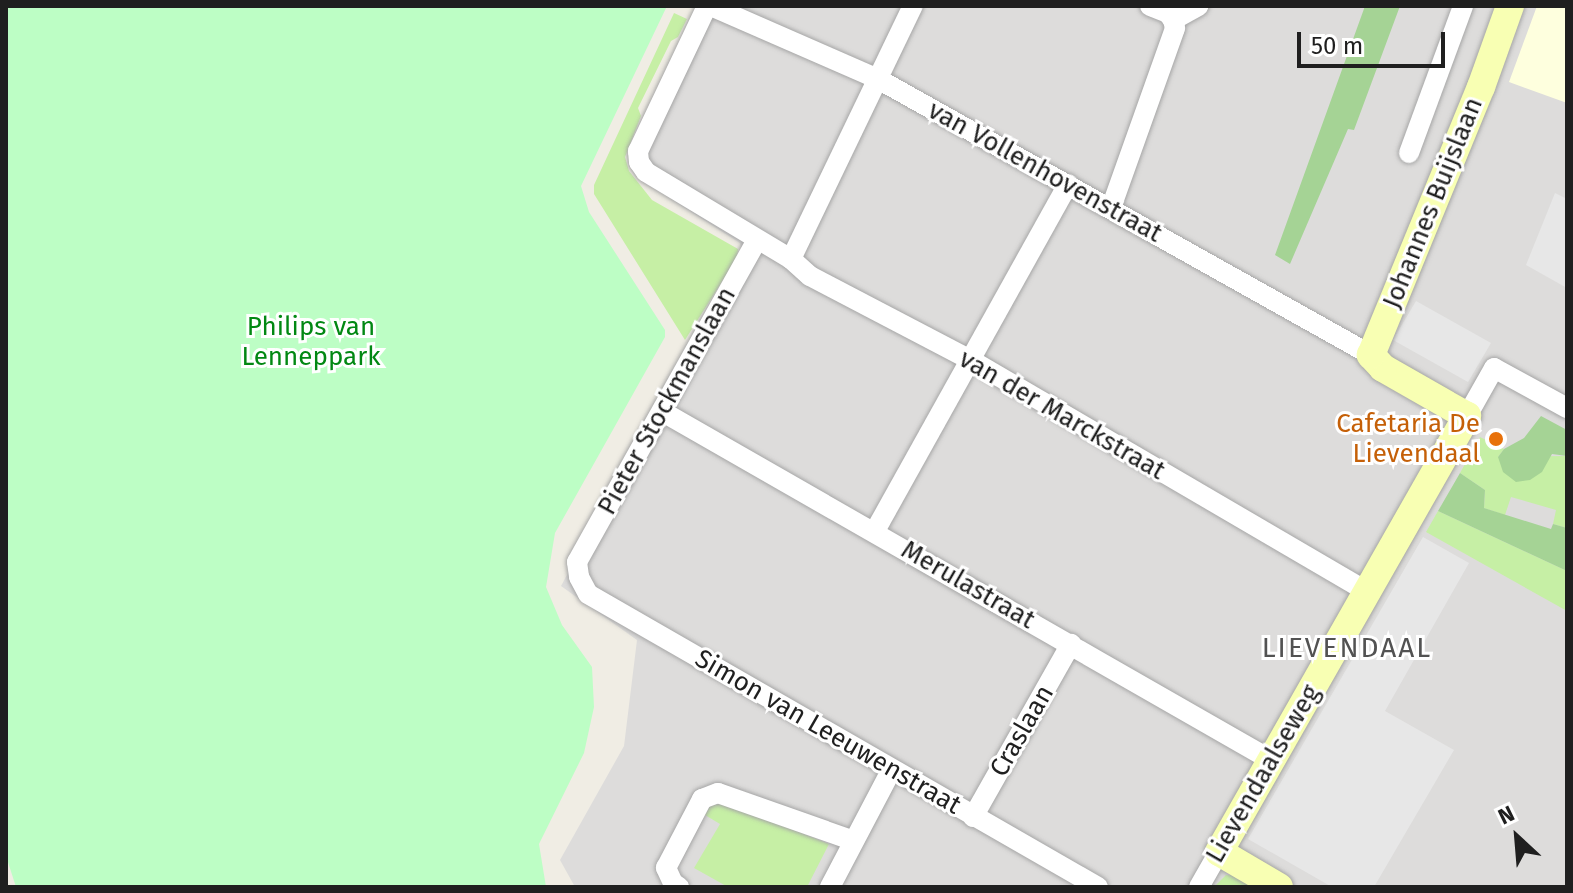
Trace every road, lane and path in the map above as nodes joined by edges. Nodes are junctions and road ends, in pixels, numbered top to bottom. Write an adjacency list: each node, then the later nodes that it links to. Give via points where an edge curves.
1 (709, 6): 8 (street, van Vollenhovenstraat); 12 (street, van der Marckstraat, via 638,151 639,162 646,172)
2 (913, 6): 8 (street)
3 (1150, 6): 7 (street)
4 (1198, 6): 7 (street)
5 (1463, 6): 9 (street, Johannes Buijslaan)
6 (1510, 6): 14 (street, Johannes Buijslaan)
7 (1173, 20): 11 (street, via 1175,28)
8 (878, 79): 10 (street, van Vollenhovenstraat); 13 (street)
9 (1409, 153)
10 (1068, 184): 11 (street, van Vollenhovenstraat); 15 (street)
11 (1111, 208): 14 (street, van Vollenhovenstraat)
12 (757, 240): 13 (street, van der Marckstraat); 17 (street, Pieter Stockmanslaan)
13 (791, 259): 15 (street, van der Marckstraat, via 810,276)
14 (1371, 355): 18 (street, via 1383,368)
15 (969, 359): 19 (street); 21 (street, van der Marckstraat)
16 (1567, 408): 18 (street, Lievendaalseweg, via 1494,368)
17 (663, 412): 19 (street, Merulastraat); 20 (street, Pieter Stockmanslaan)
18 (1467, 416): 21 (street, Lievendaalseweg)
19 (875, 531): 22 (street, Merulastraat)
20 (577, 562): 24 (street, Simon van Leeuwenstraat, via 588,594)
21 (1367, 592): 23 (street, Lievendaalseweg)
22 (1071, 644): 23 (street, Merulastraat); 25 (street, Craslaan)
23 (1271, 760): 27 (street, Lievendaalseweg)
24 (892, 769): 25 (street, Simon van Leeuwenstraat); 26 (street)
25 (973, 817): 30 (street, Simon van Leeuwenstraat)
26 (854, 841): 28 (street, via 718,793 702,799 666,868); 29 (street)
27 (1219, 852): 31 (street, Lievendaalseweg); 32 (street)
28 (679, 887)
29 (830, 887)
30 (1098, 887)
31 (1199, 887)
32 (1279, 887)

